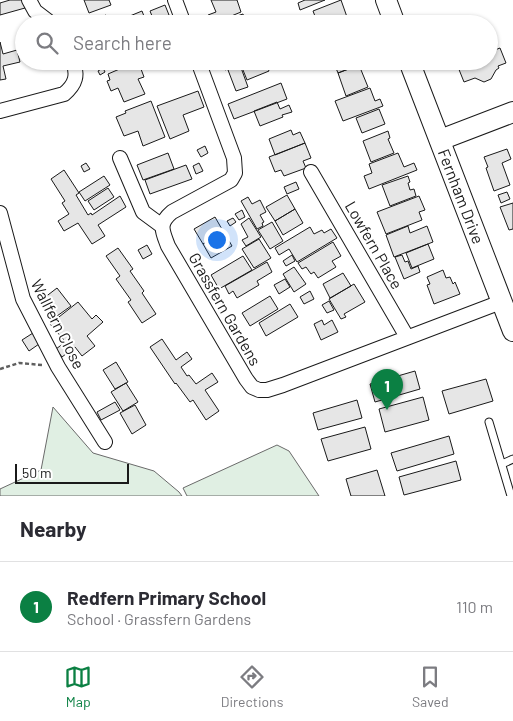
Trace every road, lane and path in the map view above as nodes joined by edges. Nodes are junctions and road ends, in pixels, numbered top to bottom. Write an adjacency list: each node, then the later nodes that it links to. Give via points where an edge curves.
1 (29, 0): 4 (street)
2 (175, 0): 5 (street)
3 (386, 0): 6 (street)
4 (40, 15)
5 (181, 15)
6 (392, 15)
7 (76, 70): 10 (street, via 76,77 64,94)
8 (201, 70): 16 (street, via 234,158 235,174 231,180 172,212)
9 (413, 70): 12 (street, Fernham Drive)
10 (0, 111)
11 (513, 112): 12 (street)
12 (440, 140): 17 (street, Fernham Drive)
13 (120, 158): 16 (street, via 143,212)
14 (311, 172): 19 (street, Lowfern Place)
15 (0, 213): 20 (street, Wallfern Close, via 23,299)
16 (162, 226): 19 (street, Grassfern Gardens, via 168,246 238,368 258,390 283,385)
17 (501, 302): 18 (street, Fernham Drive); 19 (street, Grassfern Gardens)
18 (513, 331)
19 (407, 337)
20 (58, 367): 21 (path, via 19,363); 23 (street, Wallfern Close)
21 (0, 369)
22 (489, 422): 25 (lane)
23 (105, 442)
24 (513, 459): 25 (lane)
25 (502, 464): 26 (lane)
26 (511, 496)

